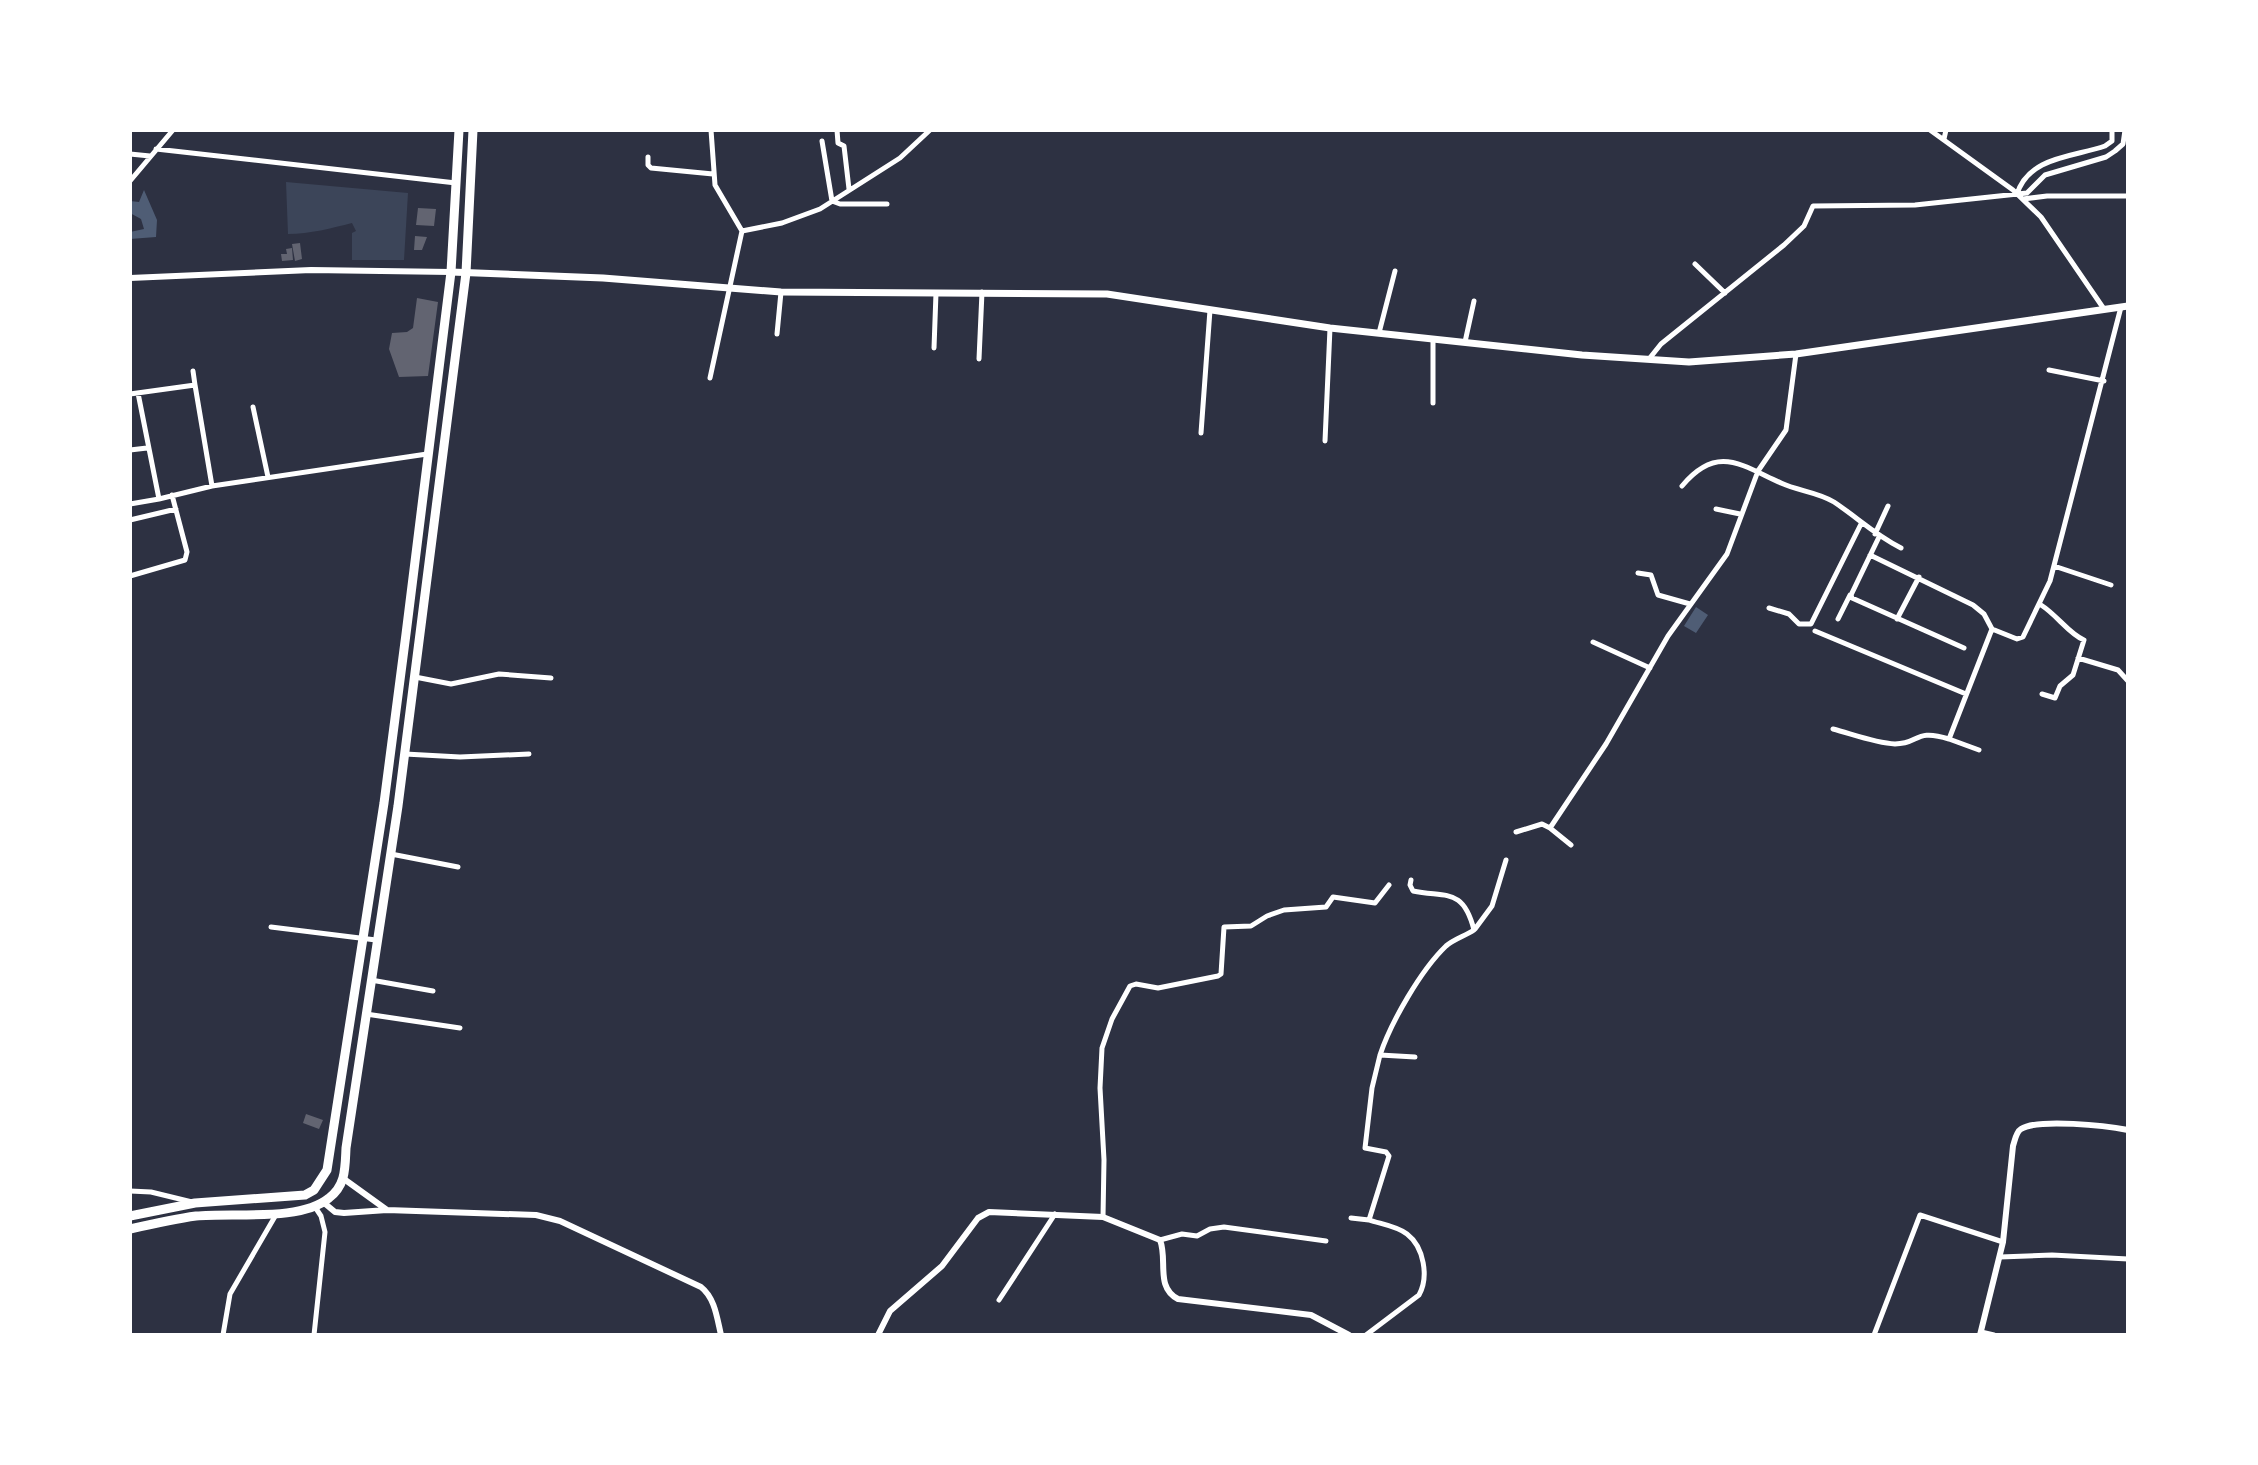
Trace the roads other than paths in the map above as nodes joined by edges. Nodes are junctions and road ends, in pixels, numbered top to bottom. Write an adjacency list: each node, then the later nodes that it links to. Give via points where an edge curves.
1 (173, 130): 13 (street)
2 (459, 130): 19 (highway)
3 (473, 130): 30 (highway)
4 (711, 130): 17 (street)
5 (837, 130): 20 (street)
6 (930, 130): 20 (street, via 900,158)
7 (1930, 130): 11 (street)
8 (1946, 130): 11 (street)
9 (2112, 130): 21 (street, via 2112,141 2105,146 2037,167)
10 (2125, 130): 21 (street, via 2123,144 2106,157 2045,175 2027,193)
11 (1944, 139): 21 (street)
12 (822, 141): 24 (street)
13 (156, 149): 15 (street); 19 (street)
14 (130, 154): 15 (street)
15 (150, 156): 18 (street)
16 (648, 157): 17 (street, via 651,168)
17 (713, 174): 26 (street)
18 (130, 181)
19 (456, 183): 29 (highway)
20 (850, 189): 24 (street)
21 (2017, 194): 23 (street); 36 (street, via 1915,205 1813,206 1804,226)
22 (2128, 196): 23 (street)
23 (2023, 199): 39 (street)
24 (832, 201): 25 (street); 26 (street, via 808,216)
25 (887, 204)
26 (742, 231): 32 (street)
27 (1695, 264): 36 (street)
28 (1395, 271): 42 (street)
29 (451, 272): 30 (main road); 31 (street, via 311,270); 63 (highway)
30 (466, 273): 32 (main road); 97 (highway)
31 (130, 278)
32 (730, 289): 34 (main road); 52 (street)
33 (982, 291): 35 (main road); 40 (main road, via 1107,294); 48 (street)
34 (781, 292): 35 (main road); 43 (street)
35 (936, 292): 46 (street)
36 (1725, 293): 49 (street)
37 (1474, 301): 45 (street)
38 (2124, 306): 39 (main road); 53 (street)
39 (2104, 309): 47 (main road)
40 (1210, 310): 41 (main road); 59 (street)
41 (1330, 328): 42 (main road); 60 (street)
42 (1379, 333): 44 (main road)
43 (777, 334)
44 (1433, 339): 45 (main road); 57 (street)
45 (1465, 342): 49 (main road)
46 (934, 348)
47 (1796, 354): 49 (main road, via 1713,362); 64 (street, via 1786,430)
48 (979, 359)
49 (1648, 360)
50 (2049, 370): 53 (street)
51 (193, 371): 54 (street)
52 (710, 378)
53 (2104, 381): 80 (street)
54 (195, 385): 55 (street); 66 (street)
55 (138, 393): 56 (street); 61 (street)
56 (130, 394)
57 (1433, 403)
58 (253, 407): 65 (street)
59 (1201, 433)
60 (1325, 441)
61 (147, 448): 62 (street); 69 (street)
62 (130, 450)
63 (428, 454): 65 (street); 103 (highway)
64 (1758, 471): 67 (street, via 1736,462 1717,462 1695,471); 74 (street); 76 (street, via 1832,501)
65 (268, 477): 66 (street)
66 (212, 486): 68 (street)
67 (1682, 486)
68 (172, 495): 69 (street); 72 (street)
69 (159, 499): 70 (street)
70 (130, 504)
71 (1888, 506): 77 (street)
72 (176, 509): 75 (street); 82 (street, via 185,560)
73 (1716, 509): 74 (street)
74 (1740, 514): 86 (street, via 1727,554)
75 (130, 520)
76 (1861, 524): 77 (street); 88 (street, via 1811,624 1799,624 1789,614)
77 (1877, 535): 78 (street); 79 (street)
78 (1901, 548)
79 (1870, 555): 83 (street); 85 (street)
80 (2054, 566): 84 (street); 87 (street)
81 (1638, 573): 86 (street, via 1651,575 1658,595)
82 (130, 576)
83 (1919, 577): 90 (street); 91 (street, via 1973,605)
84 (2111, 585)
85 (1851, 595): 89 (street); 90 (street)
86 (1690, 604): 96 (street)
87 (2041, 605): 91 (street, via 2021,639); 95 (street, via 2084,640)
88 (1769, 608)
89 (1838, 619)
90 (1897, 619): 94 (street)
91 (1992, 629): 100 (street)
92 (1815, 631): 100 (street)
93 (1593, 642): 96 (street)
94 (1964, 648)
95 (2078, 658): 99 (street, via 2118,670); 101 (street, via 2071,679 2055,698)
96 (1650, 668): 109 (street)
97 (414, 677): 98 (street, via 451,684 499,674); 104 (highway)
98 (551, 678)
99 (2128, 681)
100 (1966, 694): 105 (street)
101 (2042, 694)
102 (1833, 729): 105 (street, via 1890,743 1926,733)
103 (393, 735): 104 (highway); 119 (highway)
104 (407, 736): 107 (highway)
105 (1949, 739): 106 (street)
106 (1979, 750)
107 (404, 754): 108 (street); 112 (highway)
108 (529, 754)
109 (1550, 828): 110 (street, via 1542,824); 111 (street)
110 (1516, 832)
111 (1571, 845)
112 (390, 854): 114 (street); 120 (highway)
113 (1506, 860): 118 (street, via 1492,906)
114 (458, 867)
115 (1411, 880): 118 (street, via 1413,891 1446,894 1459,901)
116 (1389, 885): 137 (street, via 1375,903 1333,897 1326,907 1284,910 1251,926 1224,927 1224,960 1218,976 1158,988 1130,986 1102,1048)
117 (271, 927): 119 (street)
118 (1474, 930): 125 (street, via 1448,944 1430,966 1392,1023)
119 (363, 938): 120 (street); 130 (highway, via 327,1170 305,1195)
120 (376, 940): 121 (highway)
121 (370, 980): 122 (street); 123 (highway)
122 (433, 991)
123 (365, 1013): 124 (street); 128 (highway)
124 (460, 1028)
125 (1380, 1055): 126 (street); 139 (street, via 1365,1148 1389,1156)
126 (1415, 1057)
127 (2128, 1130): 143 (street, via 2098,1125 2021,1129 2013,1146)
128 (344, 1179): 131 (highway, via 332,1197); 132 (street)
129 (130, 1191): 130 (street)
130 (195, 1203): 135 (highway); 136 (highway)
131 (318, 1204): 132 (street, via 338,1212); 133 (highway); 149 (street, via 325,1232)
132 (387, 1210): 150 (street, via 536,1215 560,1221 701,1287 714,1305)
133 (278, 1212): 136 (highway); 148 (street, via 230,1294)
134 (1055, 1213): 137 (street); 146 (street); 151 (street, via 981,1215 942,1266 890,1311)
135 (130, 1216)
136 (199, 1216): 140 (highway)
137 (1103, 1217): 141 (street)
138 (1351, 1218): 139 (street)
139 (1369, 1220): 153 (street, via 1405,1232 1422,1255 1424,1279 1419,1295)
140 (130, 1229)
141 (1160, 1240): 142 (street, via 1224,1227); 152 (street, via 1165,1284 1172,1296 1311,1315)
142 (1326, 1241)
143 (2003, 1242): 144 (street); 154 (street, via 1920,1215)
144 (2000, 1257): 145 (street); 147 (street)
145 (2128, 1259)
146 (999, 1300)
147 (1980, 1334): 155 (street)
148 (223, 1335)
149 (314, 1335)
150 (721, 1335)
151 (878, 1335)
152 (1349, 1335)
153 (1366, 1335)
154 (1874, 1335)
155 (1994, 1335)

